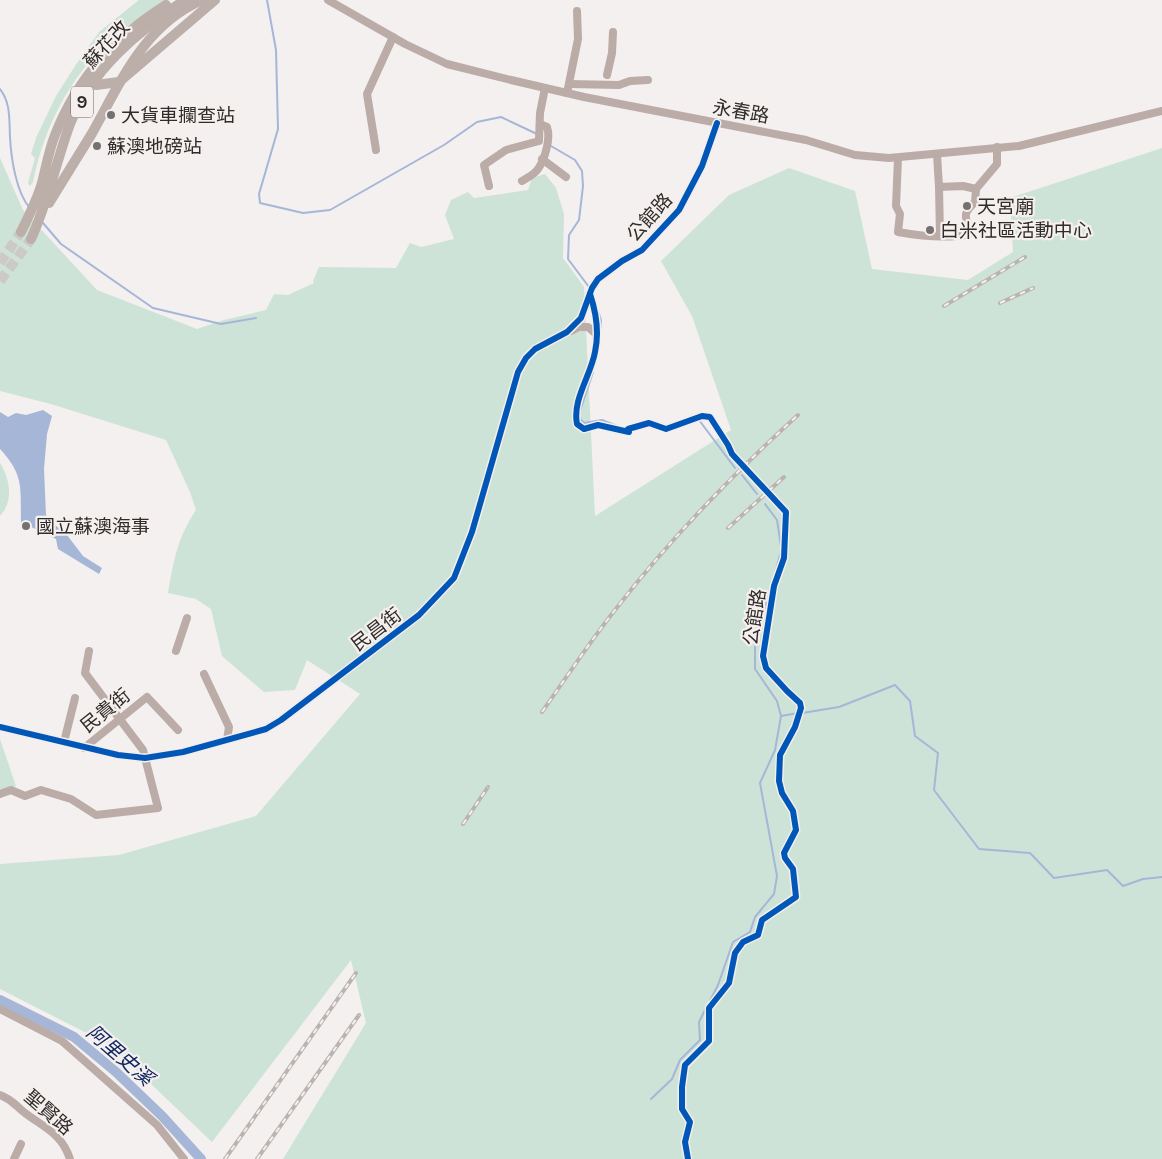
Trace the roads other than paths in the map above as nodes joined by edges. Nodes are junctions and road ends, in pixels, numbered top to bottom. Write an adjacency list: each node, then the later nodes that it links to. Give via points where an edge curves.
1 (174, 0): 30 (main road, 蘇花改 / 9, via 108,50 75,93 55,136 41,185)
2 (215, 0): 11 (main road)
3 (328, 0): 8 (street, 永春路)
4 (193, 1): 6 (main road, 蘇花改 / 9); 11 (main road, via 144,44)
5 (577, 11): 12 (street, via 578,39)
6 (146, 27): 13 (main road, via 118,55); 29 (main road, 蘇花改 / 9, via 119,52 84,98 71,122)
7 (613, 32): 9 (street)
8 (393, 37): 14 (street, 永春路, via 447,64); 20 (street, via 366,94)
9 (607, 75)
10 (648, 80): 12 (street, via 619,84)
11 (119, 82): 13 (main road); 29 (main road)
12 (569, 84): 15 (street)
13 (96, 85): 29 (main road, via 67,140)
14 (545, 88): 15 (street, 永春路); 17 (street)
15 (567, 93): 18 (street, 永春路)
16 (1162, 111): 19 (street, 永春路, via 1034,142)
17 (540, 124): 23 (street, via 547,127 549,134); 26 (street, via 539,141 506,150 484,165)
18 (717, 124): 22 (street, 永春路, via 806,140 854,155); 33 (street, 公館路, via 702,166 679,210 642,250 598,279)
19 (997, 147): 21 (street, 永春路); 28 (street, via 997,164)
20 (376, 150)
21 (937, 154): 22 (street, 永春路); 27 (street)
22 (898, 158): 31 (street, via 898,232)
23 (542, 159): 24 (street); 25 (street, via 538,170)
24 (566, 177)
25 (522, 181)
26 (489, 186)
27 (939, 187): 28 (street); 31 (street)
28 (976, 188): 31 (street, via 975,202 965,216 968,234)
29 (42, 215): 32 (main road, 蘇花改 / 9)
30 (21, 232)
31 (940, 236)
32 (31, 239)
33 (590, 294): 34 (street, 民昌街, via 581,318); 35 (street)
34 (567, 332): 35 (street, via 588,327); 46 (street, 民昌街, via 535,349 518,372 472,532 454,578 419,615 281,720 266,729)
35 (596, 334): 36 (street, via 595,353 576,412 577,424 584,429 598,425 629,432 628,429 649,423 666,428 702,416 710,417)
36 (732, 454)
37 (786, 512): 57 (street, 公館路, via 784,558 774,586 763,656 766,668 802,708 780,755 779,781 782,793 793,810 796,830 784,853 792,869 796,897 762,920 758,935 743,942 735,953 729,983 709,1008 709,1041 685,1065 682,1109 690,1122 685,1142)
38 (188, 618): 39 (street)
39 (176, 651)
40 (89, 652): 43 (street, via 86,673)
41 (204, 674): 46 (street, via 229,727)
42 (75, 698): 47 (street)
43 (118, 720): 45 (street, 民貴街, via 147,697); 48 (street, 民貴街); 49 (street, via 143,750)
44 (0, 727): 47 (street, 民昌街)
45 (178, 730)
46 (227, 740): 49 (street, 民昌街)
47 (64, 742): 48 (street, 民昌街)
48 (84, 748): 49 (street, 民昌街)
49 (145, 758): 50 (street, via 158,808 96,815 71,800 41,790 25,796 11,790)
50 (0, 794)
51 (0, 1009): 56 (street, via 62,1041 157,1125)
52 (0, 1095): 55 (street, 聖賢路, via 12,1100 57,1135)
53 (21, 1144): 54 (street)
54 (14, 1159)
55 (70, 1159)
56 (184, 1159)
57 (688, 1159)

